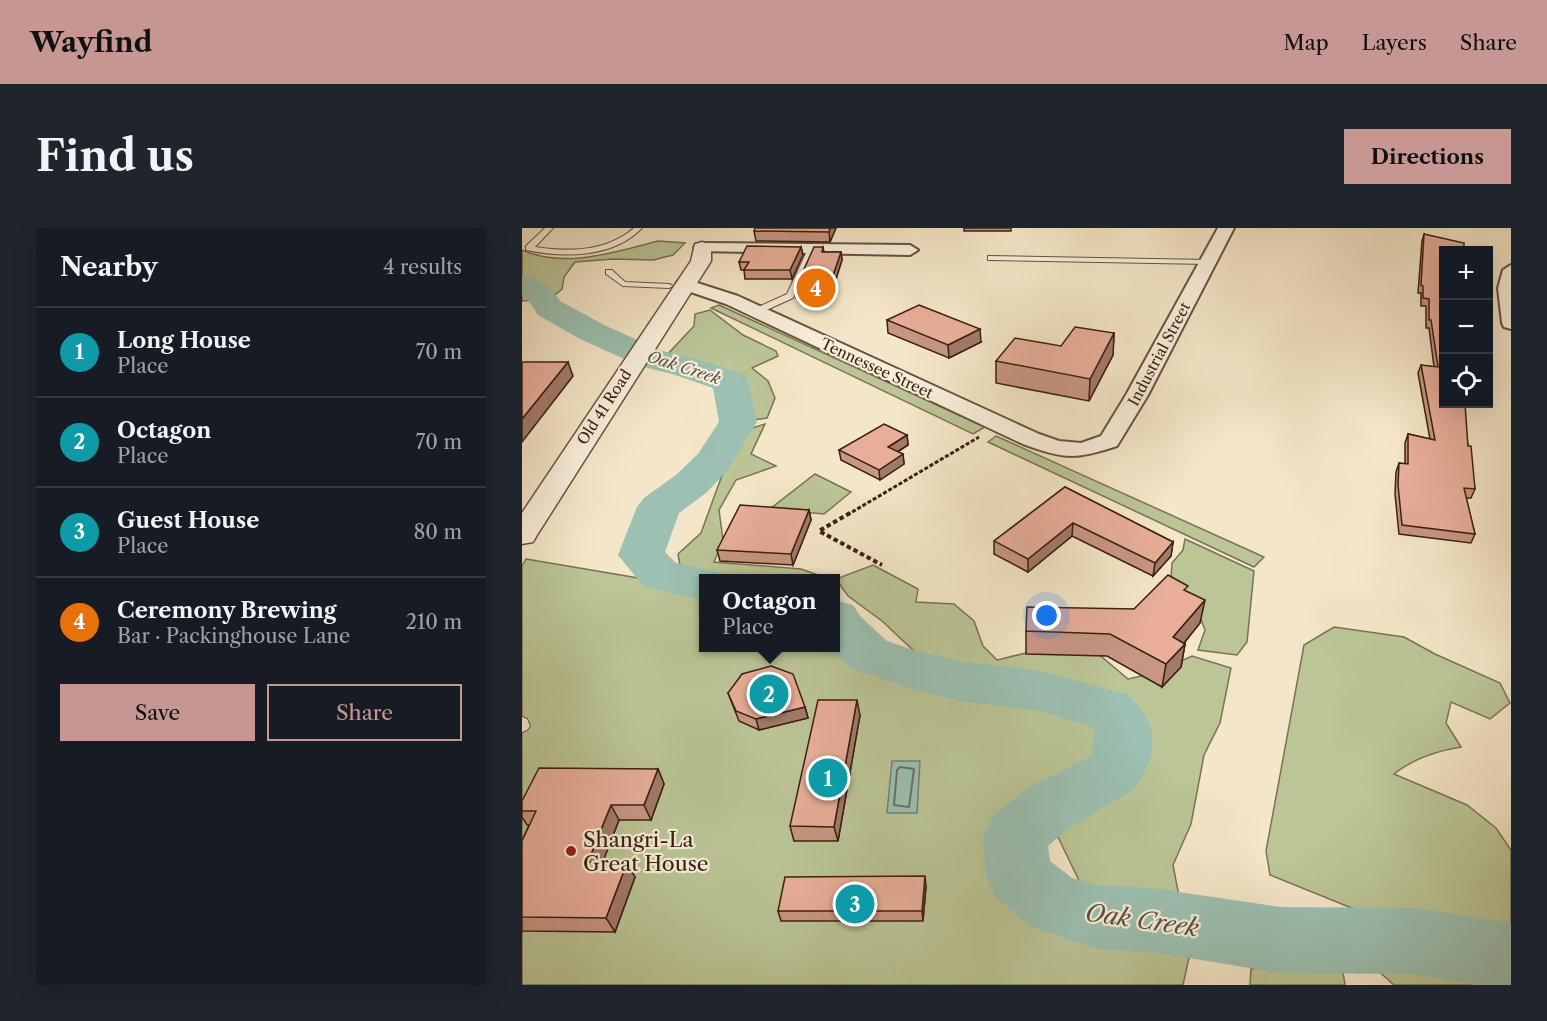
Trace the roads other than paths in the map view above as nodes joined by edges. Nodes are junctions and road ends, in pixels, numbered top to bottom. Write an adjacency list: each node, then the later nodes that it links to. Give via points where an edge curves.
1 (549, 228): 2 (lane, via 529,248 578,251 603,247 629,238)
2 (638, 228)
3 (716, 228): 5 (street, Old 41 Road)
4 (1226, 228): 9 (street, Industrial Street)
5 (702, 248): 6 (street); 12 (street, Old 41 Road, via 701,261)
6 (812, 249): 7 (street); 13 (lane, via 790,296)
7 (910, 250)
8 (991, 258): 9 (lane)
9 (1208, 262): 15 (street, Industrial Street, via 1109,441 1083,450)
10 (609, 272): 12 (lane, via 623,284)
11 (1509, 279): 14 (street)
12 (677, 285): 13 (street, Tennessee Street); 16 (street, Old 41 Road)
13 (757, 311): 15 (street, Tennessee Street, via 1000,425 1056,448)
14 (1511, 323)
15 (1069, 449)
16 (526, 515)

